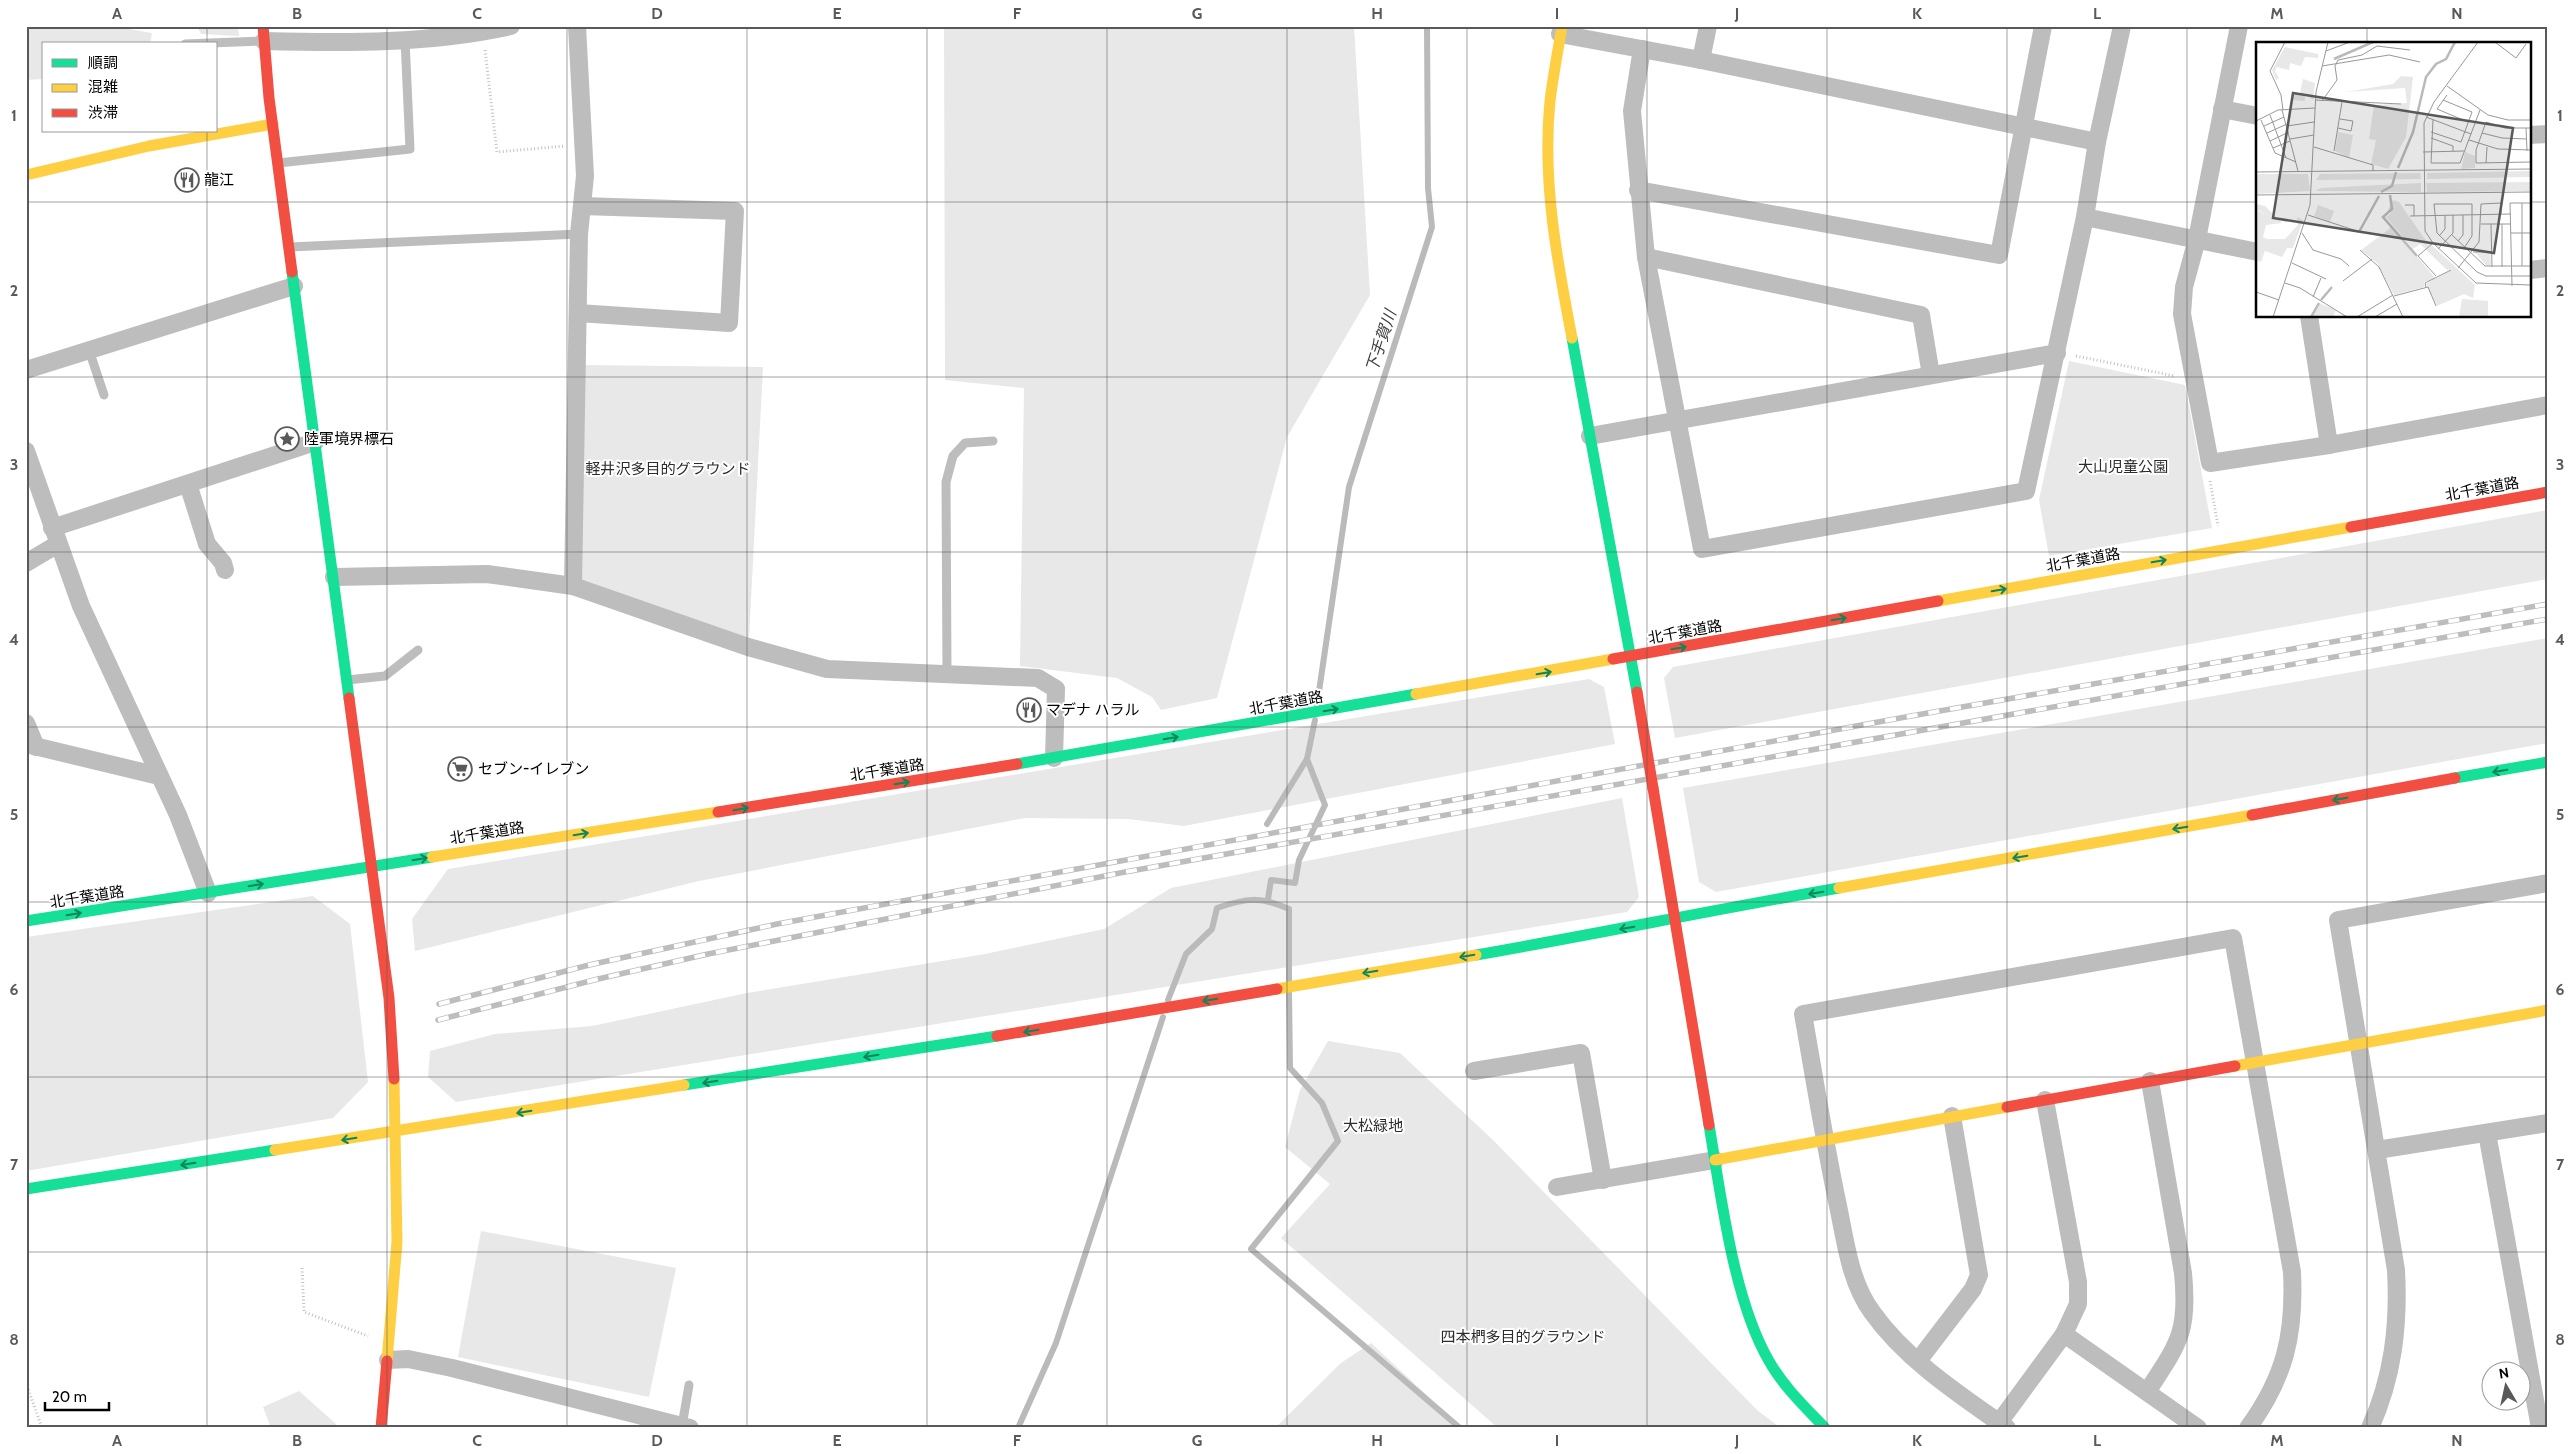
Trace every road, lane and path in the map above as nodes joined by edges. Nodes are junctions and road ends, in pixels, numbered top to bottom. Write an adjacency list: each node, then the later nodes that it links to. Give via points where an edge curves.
1 (511, 26): 8 (street)
2 (577, 26): 25 (street)
3 (1708, 26): 14 (street)
4 (2043, 26): 18 (street)
5 (2122, 26): 24 (street)
6 (2239, 26): 15 (street)
7 (1561, 30): 13 (street); 49 (main road, via 1550,101 1552,237)
8 (483, 32): 11 (street); 25 (path, via 496,152)
9 (263, 34): 10 (street); 12 (lane); 17 (main road)
10 (345, 34): 11 (street)
11 (405, 40): 26 (lane, via 410,149)
12 (201, 42)
13 (1642, 49): 14 (street); 28 (street, via 1632,110)
14 (1700, 60): 18 (street)
15 (2222, 109): 16 (street); 32 (street)
16 (2256, 116)
17 (273, 124): 19 (main road); 26 (main road)
18 (2024, 127): 24 (street); 28 (street, via 2000,255)
19 (218, 131)
20 (210, 132): 23 (main road)
21 (2548, 134): 22 (street)
22 (2532, 135)
23 (178, 136): 27 (main road)
24 (2097, 142): 30 (street)
25 (584, 145): 29 (street)
26 (278, 163): 33 (main road)
27 (26, 175)
28 (1638, 190): 35 (street)
29 (582, 206): 31 (street); 39 (street, via 734,211 729,324)
30 (2085, 217): 32 (street); 42 (street)
31 (579, 234): 33 (lane); 39 (street)
32 (2197, 239): 34 (street); 45 (street, via 2184,287 2182,314)
33 (290, 247): 38 (main road)
34 (2256, 252)
35 (1646, 257): 44 (street, via 1921,315); 48 (street)
36 (2548, 268): 37 (street)
37 (2532, 270)
38 (294, 286): 41 (street); 51 (main road)
39 (578, 314): 62 (street)
40 (2309, 318): 52 (street)
41 (89, 350): 43 (street); 46 (lane)
42 (2062, 354): 44 (street); 45 (path); 48 (street, via 2026,491 1702,549)
43 (26, 370)
44 (1931, 375): 48 (street)
45 (2194, 380): 54 (street)
46 (104, 395)
47 (2548, 404): 52 (street)
48 (1677, 421): 49 (street)
49 (1590, 436): 64 (main road)
50 (993, 441): 65 (lane, via 965,443 953,456 946,482)
51 (315, 442): 55 (street); 61 (main road)
52 (2329, 445): 54 (street)
53 (27, 454): 58 (street)
54 (2210, 463): 57 (path, via 2209,475)
55 (188, 484): 58 (street); 60 (street, via 208,544 223,562)
56 (2548, 492): 64 (main road, 北千葉道路, one-way to 56)
57 (2219, 534)
58 (55, 536): 59 (street); 71 (street, via 81,606)
59 (26, 563)
60 (225, 570)
61 (334, 577): 62 (street, via 487,574); 66 (main road)
62 (573, 586): 65 (street, via 748,647 826,669)
63 (418, 650): 66 (lane, via 385,676)
64 (1631, 656): 69 (main road, 北千葉道路, one-way to 64); 75 (main road, bridge)
65 (947, 674): 69 (street, via 1038,678 1056,689)
66 (347, 680): 72 (main road)
67 (26, 723): 68 (street)
68 (31, 745): 71 (street)
69 (1054, 758): 72 (main road, 北千葉道路, one-way to 69)
70 (2548, 762): 75 (main road, one-way to 75)
71 (159, 776): 74 (street)
72 (372, 867): 74 (main road, 北千葉道路, one-way to 72); 85 (main road, via 389,998)
73 (2548, 884): 78 (street, via 2338,920)
74 (208, 893): 76 (main road, 北千葉道路, one-way to 74)
75 (1675, 919): 85 (main road, one-way to 85, via 1080,1023); 89 (main road)
76 (26, 921)
77 (2548, 1010): 78 (main road)
78 (2359, 1044): 79 (main road); 88 (street)
79 (2253, 1064): 81 (main road); 87 (street, via 2233,938 2203,943 1803,1014); 106 (street, via 2292,1272 2293,1304 2281,1370 2268,1400)
80 (1474, 1071): 90 (street, via 1581,1053)
81 (2150, 1082): 82 (main road); 99 (street, via 2184,1273 2186,1305 2183,1329 2175,1349)
82 (2044, 1100): 83 (main road); 94 (street, via 2078,1282 2078,1304)
83 (1952, 1116): 87 (main road); 96 (street, via 1979,1275 1973,1289)
84 (2548, 1123): 86 (street)
85 (397, 1132): 92 (main road, one-way to 92); 95 (main road, via 397,1242)
86 (2487, 1133): 88 (street); 108 (street)
87 (1824, 1139): 89 (main road); 96 (street, via 1855,1278 1871,1311)
88 (2377, 1150): 107 (street, via 2396,1270 2398,1311 2392,1362 2380,1406)
89 (1715, 1160): 90 (street); 104 (main road, via 1738,1279 1756,1331 1769,1361 1795,1397)
90 (1603, 1180): 91 (street)
91 (1557, 1187)
92 (26, 1188)
93 (302, 1268): 95 (path, via 304,1312)
94 (2064, 1334): 99 (street); 100 (street)
95 (389, 1351): 101 (street, via 408,1359); 103 (main road)
96 (1918, 1361): 100 (street)
97 (26, 1383): 102 (path)
98 (689, 1385): 101 (lane)
99 (2147, 1392): 105 (street)
100 (2001, 1426)
101 (686, 1427)
102 (42, 1428)
103 (381, 1428)
104 (1825, 1428)
105 (2198, 1428)
106 (2248, 1428)
107 (2370, 1428)
108 (2540, 1428)

